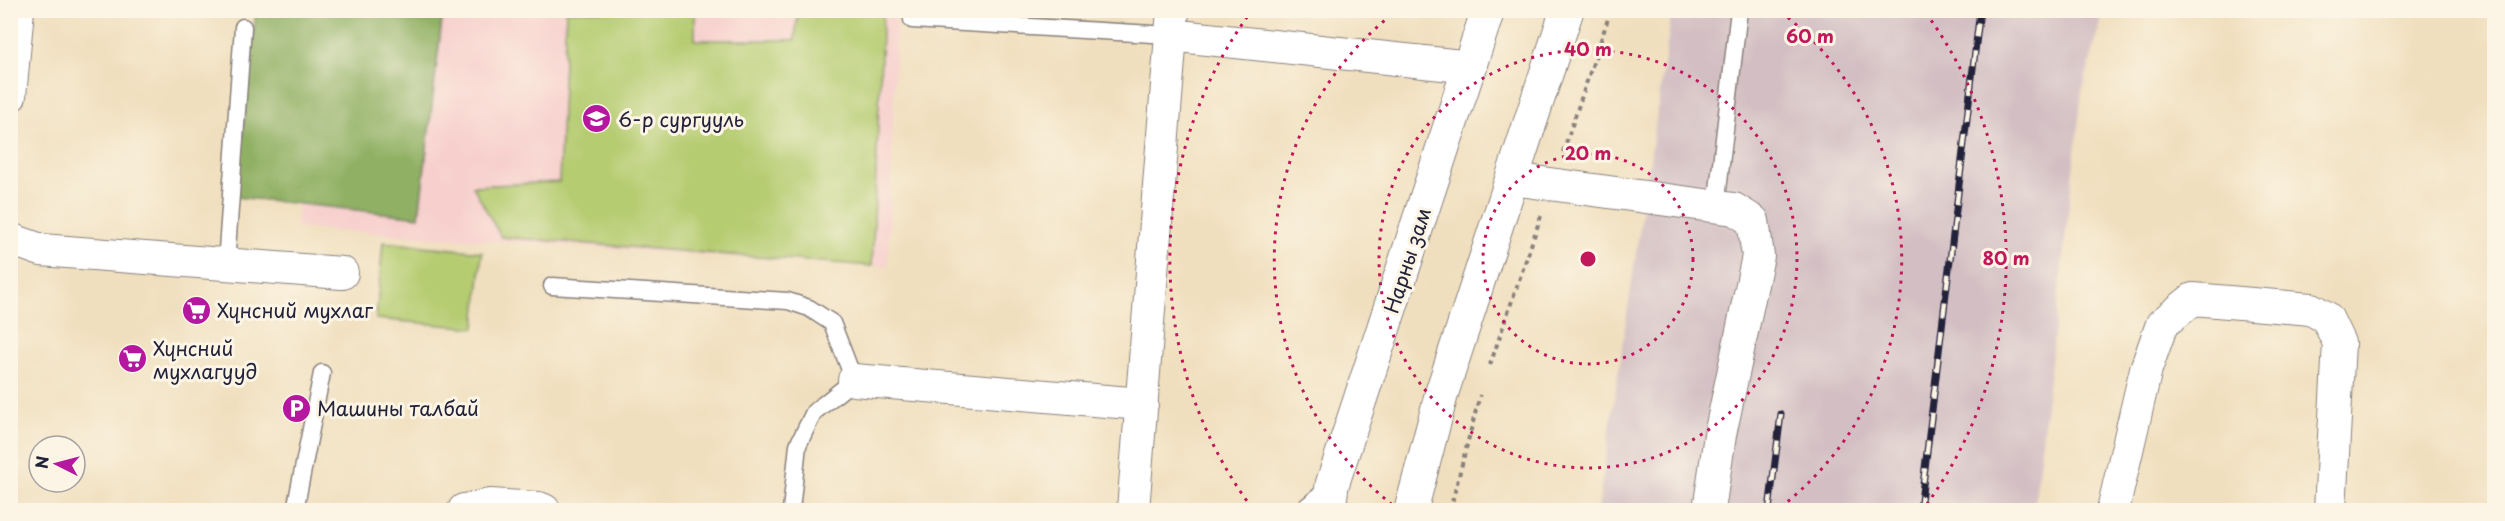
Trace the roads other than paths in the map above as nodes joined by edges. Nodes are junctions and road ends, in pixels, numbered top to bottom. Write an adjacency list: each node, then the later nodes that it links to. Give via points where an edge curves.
1 (18, 10): 9 (street)
2 (1488, 10): 8 (main road, Нарны зам)
3 (1567, 10): 10 (main road)
4 (1739, 10): 11 (lane)
5 (912, 20): 6 (lane)
6 (1172, 23): 8 (street); 18 (street)
7 (243, 27): 13 (lane)
8 (1471, 67): 19 (main road, Нарны зам)
9 (11, 88)
10 (1512, 179): 11 (street); 26 (main road, via 1442,392)
11 (1716, 207): 27 (street, via 1734,209 1753,221 1758,256)
12 (10, 239): 13 (street, via 41,250)
13 (226, 264): 14 (street)
14 (342, 273)
15 (552, 286): 17 (lane, via 788,301 809,308 832,323)
16 (322, 373): 20 (lane)
17 (854, 380): 18 (street); 23 (lane, via 814,412 798,445)
18 (1142, 404): 24 (street)
19 (1330, 498): 25 (lane)
20 (295, 510)
21 (464, 510): 22 (street, via 490,505)
22 (544, 510)
23 (791, 510)
24 (1133, 510)
25 (1302, 510)
26 (1411, 510)
27 (1708, 510)
28 (2113, 510): 29 (street, via 2146,369 2162,324 2193,299 2311,309 2327,318 2339,343)
29 (2330, 510)

